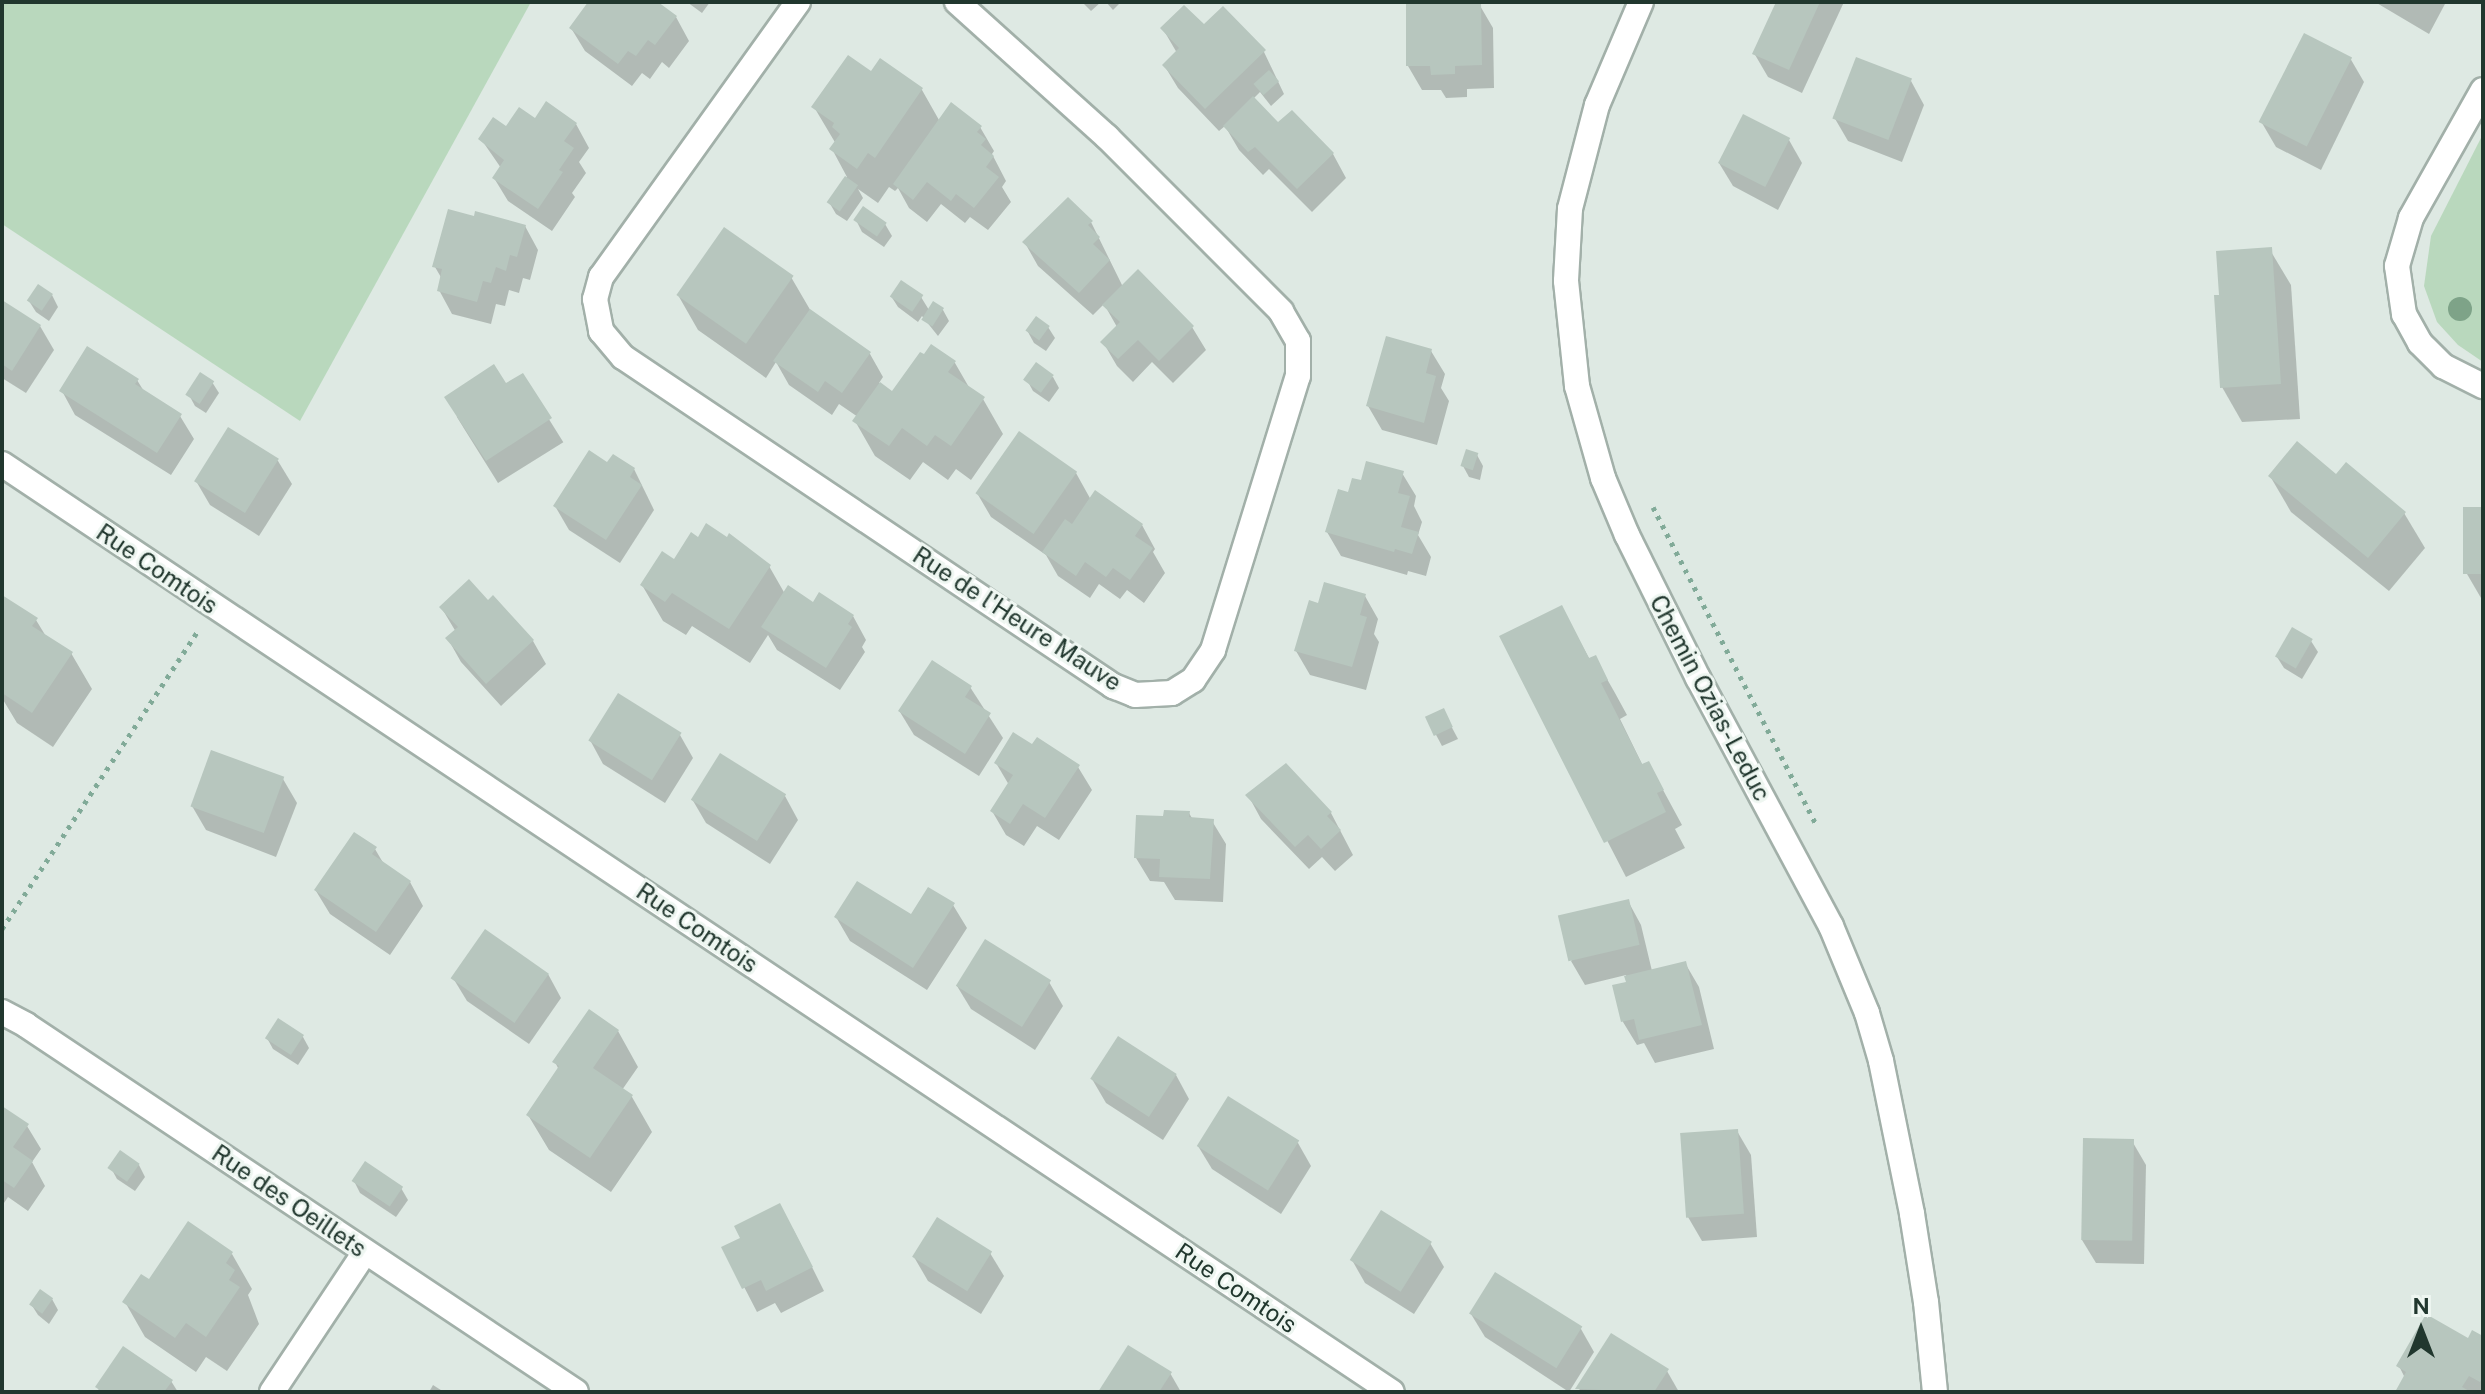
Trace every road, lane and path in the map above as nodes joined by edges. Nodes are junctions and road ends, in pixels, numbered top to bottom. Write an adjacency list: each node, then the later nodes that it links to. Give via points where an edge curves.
1 (798, 2): 2 (street, Rue de l'Heure Mauve, via 606,270 595,299 601,331 623,357 1113,686 1135,695 1172,693 1193,680 1213,650 1298,376 1298,341 1281,311 1129,159)
2 (957, 2)
3 (1639, 3): 16 (street, Chemin Ozias-Leduc, via 1597,105 1570,209 1567,297 1577,386 1603,478 1627,535 1831,926 1867,1013 1912,1214)
4 (2483, 90): 5 (street, via 2411,218 2397,266 2402,306 2420,343 2443,366)
5 (2483, 386)
6 (2, 464): 8 (street, Rue Comtois)
7 (1647, 494): 9 (path, Chemin Ozias-Leduc)
8 (214, 607): 10 (path); 15 (street, Rue Comtois)
9 (1818, 830)
10 (2, 929)
11 (2, 1012): 12 (street, Rue des Oeillets)
12 (365, 1252): 13 (street); 14 (street, Rue des Oeillets)
13 (272, 1392)
14 (576, 1392)
15 (1392, 1392)
16 (1935, 1392)

